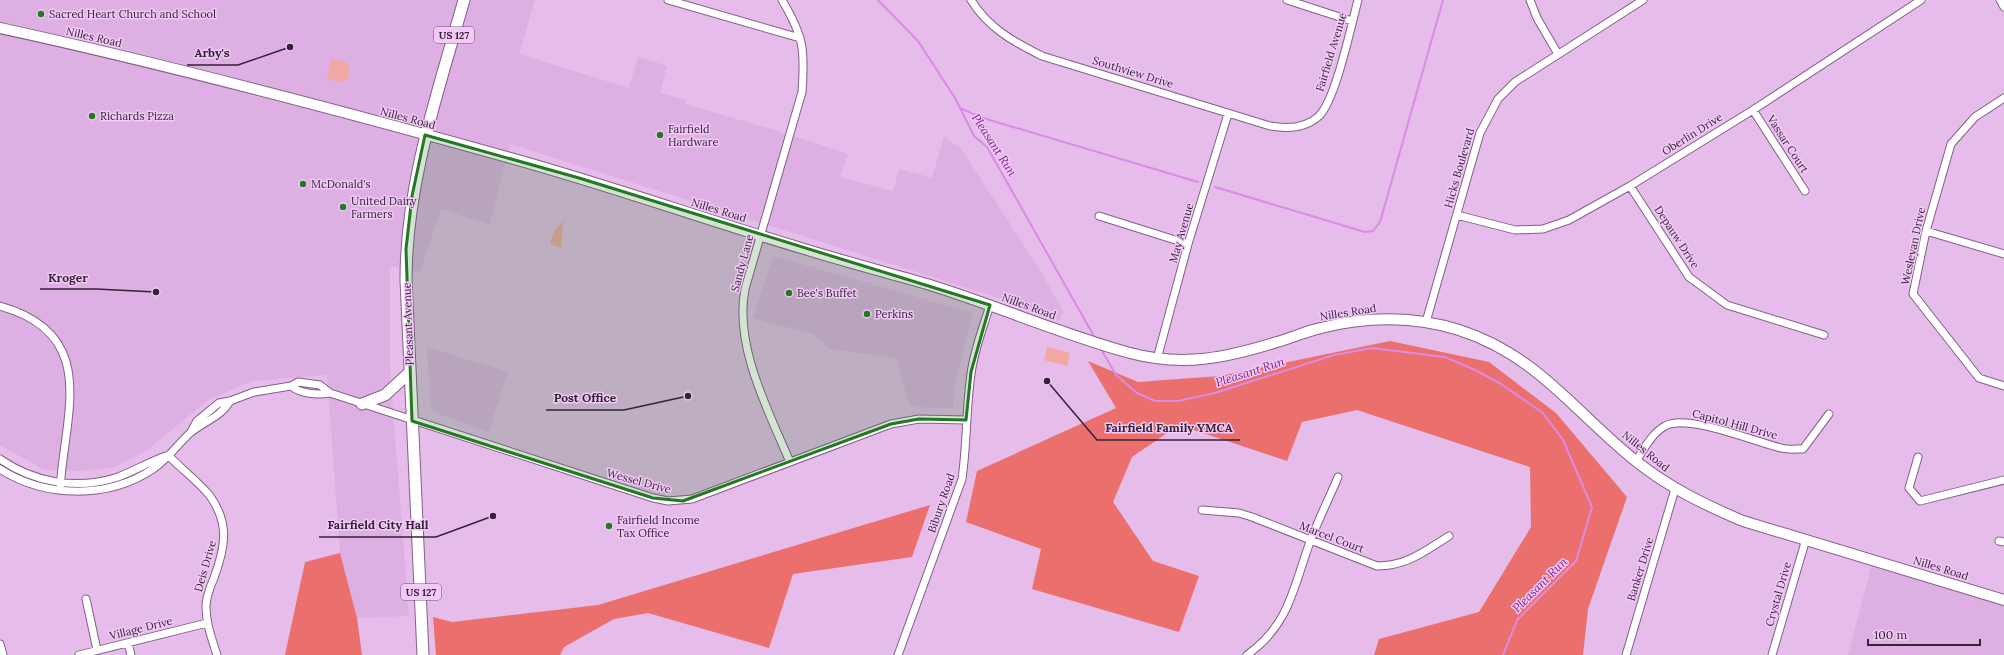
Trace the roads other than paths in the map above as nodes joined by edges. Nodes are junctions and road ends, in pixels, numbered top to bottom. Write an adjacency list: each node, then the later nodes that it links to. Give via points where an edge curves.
1 (464, 0): 20 (main road, Pleasant Avenue / US 127)
2 (668, 0): 14 (street)
3 (782, 0): 14 (street, Sandy Lane, via 796,23)
4 (972, 0): 18 (street, Southview Drive, via 997,30 1016,44 1042,56)
5 (1287, 0): 12 (street)
6 (1358, 0): 12 (street, Fairfield Avenue)
7 (1530, 0): 15 (street, via 1537,18)
8 (1643, 0): 15 (street, Hicks Boulevard)
9 (1921, 0): 17 (street, Oberlin Drive)
10 (2000, 0): 11 (street)
11 (2004, 7)
12 (1352, 21): 19 (street, Fairfield Avenue, via 1331,96 1319,116)
13 (0, 28): 20 (street, Nilles Road, via 122,55)
14 (800, 38): 26 (street, Sandy Lane, via 804,64 802,92)
15 (1558, 54): 23 (street, Hicks Boulevard, via 1515,82 1498,99 1480,133)
16 (2004, 98): 25 (street, Wesleyan Drive, via 1975,116 1951,144)
17 (1753, 110): 21 (street, Oberlin Drive); 22 (street, Vassar Court)
18 (1228, 114): 19 (street, Southview Drive, via 1288,129); 27 (street, May Avenue)
19 (1305, 124)
20 (426, 135): 26 (street, Nilles Road, via 579,178); 34 (main road, Pleasant Avenue / US 127, via 412,196 406,249)
21 (1630, 186): 23 (street, Oberlin Drive, via 1569,220 1543,229 1515,230); 32 (street, Depauw Drive, via 1688,277 1727,305)
22 (1805, 191)
23 (1457, 215): 31 (street, Hicks Boulevard)
24 (1099, 216): 27 (street)
25 (1926, 231): 28 (street); 35 (street, Wesleyan Drive, via 1913,294 1979,378)
26 (761, 236): 29 (street, Nilles Road); 44 (street, Sandy Lane, via 744,294 743,329 752,365)
27 (1188, 244): 33 (street, May Avenue)
28 (2004, 254)
29 (990, 305): 33 (street, Nilles Road, via 1072,334); 38 (street, Bibury Road, via 971,372)
30 (0, 306): 48 (street, via 24,314 44,327 57,343 67,363 70,404)
31 (1426, 322): 33 (street, Nilles Road, via 1390,319 1351,321 1318,328 1231,356 1205,360); 43 (street, Nilles Road, via 1488,340 1515,354 1546,378)
32 (1824, 335)
33 (1157, 359)
34 (410, 372): 36 (main road, via 385,395); 39 (main road, Pleasant Avenue / US 127)
35 (2004, 386)
36 (362, 404): 39 (street, Wessel Drive); 40 (street, Wessel Drive, via 310,383 298,382 291,386 254,392 230,402 219,402 197,421 192,432)
37 (1829, 414): 43 (street, Capitol Hill Drive, via 1803,449 1783,448 1695,423 1676,422 1666,425 1657,432)
38 (966, 420): 44 (street, Wessel Drive, via 920,419 892,424); 65 (street, Bibury Road, via 962,479)
39 (412, 421): 44 (street, Wessel Drive, via 668,501 692,499); 64 (main road, Pleasant Avenue / US 127)
40 (168, 455): 48 (street, Wessel Drive, via 106,480); 56 (street, Deis Drive, via 210,496 225,532 222,554 208,593)
41 (1918, 456): 47 (street, via 1909,488 1920,501)
42 (0, 458): 48 (street, Wessel Drive)
43 (1636, 461): 49 (street, Nilles Road)
44 (790, 462)
45 (0, 469): 48 (street, Wessel Drive, via 25,482)
46 (1338, 477): 53 (street)
47 (2004, 480)
48 (60, 487)
49 (1675, 489): 52 (street, Nilles Road, via 1706,506 1743,521); 67 (street, Banker Drive)
50 (1202, 510): 53 (street, Marcel Court, via 1239,513)
51 (1450, 536): 53 (street, Marcel Court, via 1412,559 1393,566 1378,566)
52 (1806, 538): 55 (street, Nilles Road); 68 (street, Crystal Drive)
53 (1310, 541): 66 (street, via 1282,619 1263,644)
54 (86, 599): 59 (street)
55 (2004, 600)
56 (207, 623): 57 (street, Village Drive); 63 (street, Deis Drive)
57 (128, 643): 59 (street, Village Drive); 62 (street)
58 (0, 644): 60 (street)
59 (97, 650): 61 (street, Village Drive)
60 (3, 655)
61 (79, 655)
62 (131, 655)
63 (217, 655)
64 (423, 655)
65 (898, 655)
66 (1247, 655)
67 (1626, 655)
68 (1772, 655)

